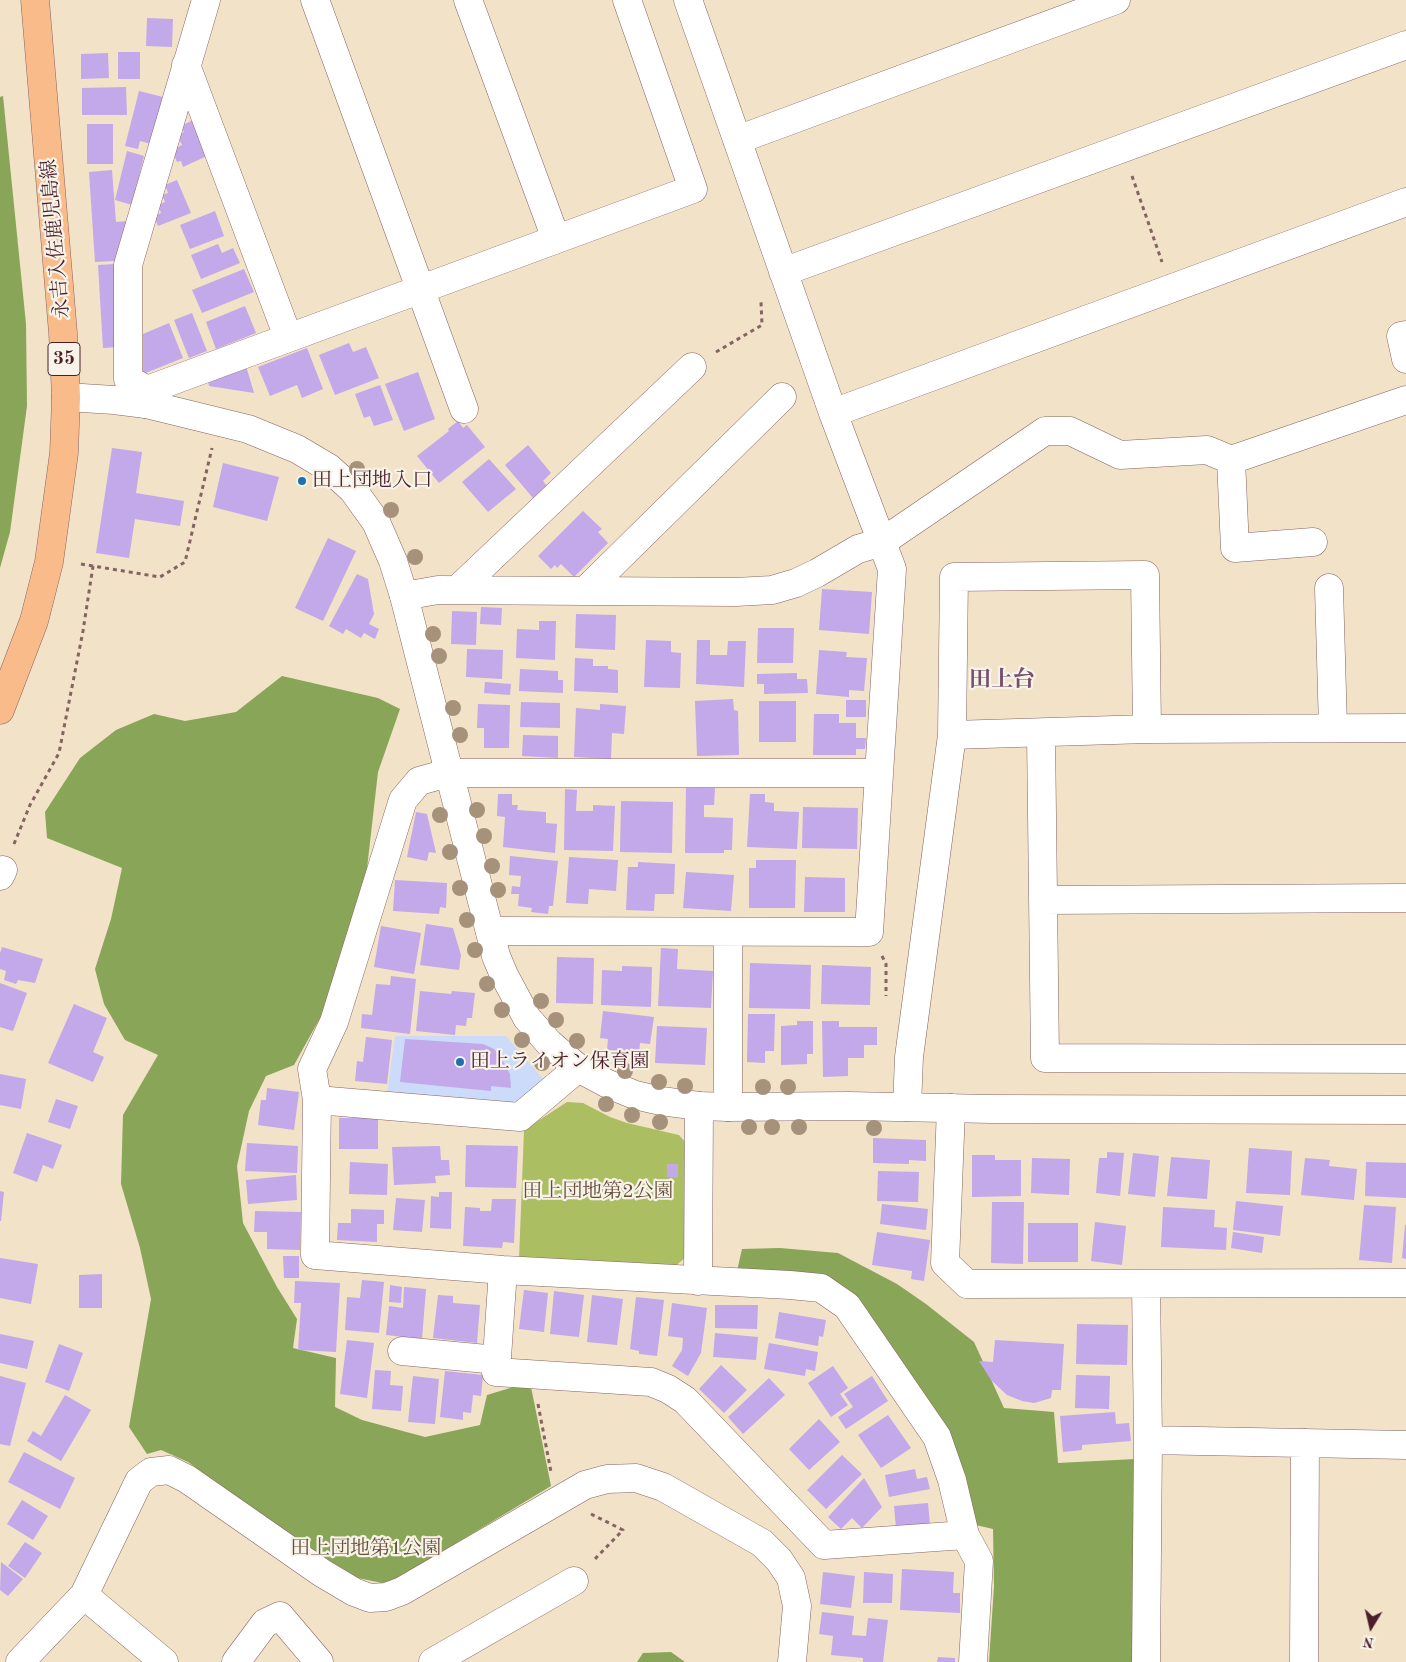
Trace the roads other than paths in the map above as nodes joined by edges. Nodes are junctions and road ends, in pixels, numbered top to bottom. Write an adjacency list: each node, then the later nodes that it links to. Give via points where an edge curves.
1 (35, 0): 19 (main road, 永吉入佐鹿児島線 / 35, via 64,333)
2 (206, 0): 9 (street)
3 (315, 0): 14 (street)
4 (468, 0): 12 (street)
5 (627, 0): 12 (street, via 693,189)
6 (1116, 0): 10 (street)
7 (693, 2): 10 (street)
8 (1406, 45): 13 (street)
9 (186, 65): 16 (street); 20 (street, via 128,265 128,379)
10 (737, 140): 13 (street)
11 (1406, 202): 24 (street)
12 (556, 239): 14 (street)
13 (783, 272): 24 (street)
14 (421, 288): 16 (street); 23 (street)
15 (1406, 335): 17 (street, via 1401,336)
16 (288, 337): 20 (street)
17 (1406, 359)
18 (692, 367): 29 (street)
19 (66, 397): 20 (street, via 114,400); 32 (main road, 永吉入佐鹿児島線 / 35, via 64,453 49,562 34,621)
20 (147, 397): 31 (street, via 248,428 297,449 329,468 353,490 376,522)
21 (782, 397): 30 (street)
22 (1406, 400): 25 (street)
23 (464, 409)
24 (833, 413): 26 (street)
25 (1231, 460): 26 (street, via 1207,450 1120,455 1070,431 1045,431); 27 (street, via 1235,548)
26 (882, 542): 30 (street, via 858,549 803,580 772,590); 39 (street, via 892,569)
27 (1313, 542)
28 (1329, 588): 33 (street)
29 (457, 590): 30 (street); 31 (street)
30 (584, 591)
31 (404, 596): 38 (street)
32 (0, 710)
33 (1333, 728): 34 (street); 35 (street)
34 (1406, 728)
35 (1147, 729): 36 (street); 37 (street, via 1145,575 954,577)
36 (1041, 734): 37 (street); 41 (street)
37 (952, 735): 48 (street, via 909,1057)
38 (448, 773): 39 (street); 42 (street); 46 (street, via 419,781 403,800 334,1022 312,1069)
39 (879, 773): 43 (street, via 869,932)
40 (1406, 898): 41 (street)
41 (1043, 900): 44 (street, via 1045,1058)
42 (490, 931): 43 (street); 45 (street, via 504,975 527,1018)
43 (728, 932): 49 (street)
44 (1406, 1059)
45 (578, 1068): 46 (street, via 520,1117); 47 (street, via 635,1095)
46 (317, 1100): 52 (street, via 314,1256)
47 (699, 1106): 49 (street); 53 (street)
48 (907, 1107): 49 (street); 50 (street)
49 (728, 1108)
50 (951, 1108): 51 (street); 55 (street, via 945,1263 967,1284)
51 (1406, 1110)
52 (503, 1270): 53 (street); 57 (street)
53 (698, 1281): 61 (street, via 821,1288 847,1306 937,1437 952,1480)
54 (1406, 1283): 55 (street)
55 (1146, 1284): 58 (street)
56 (402, 1351): 57 (street)
57 (497, 1360): 61 (street, via 496,1372 650,1382 668,1389 684,1400 824,1545)
58 (1148, 1440): 59 (street); 71 (street)
59 (1305, 1443): 60 (street); 72 (street)
60 (1406, 1445)
61 (965, 1535): 70 (street, via 979,1561)
62 (574, 1581): 68 (street)
63 (84, 1595): 64 (street); 65 (street); 69 (street, via 139,1481 151,1472 169,1470 187,1479 322,1573 370,1598 402,1591 585,1485 607,1479 636,1478 663,1487 762,1543 779,1560 791,1578 797,1606)
64 (20, 1662)
65 (164, 1662)
66 (236, 1662): 67 (street, via 265,1623 280,1616)
67 (319, 1662)
68 (433, 1662)
69 (792, 1662)
70 (973, 1662)
71 (1146, 1662)
72 (1304, 1662)

